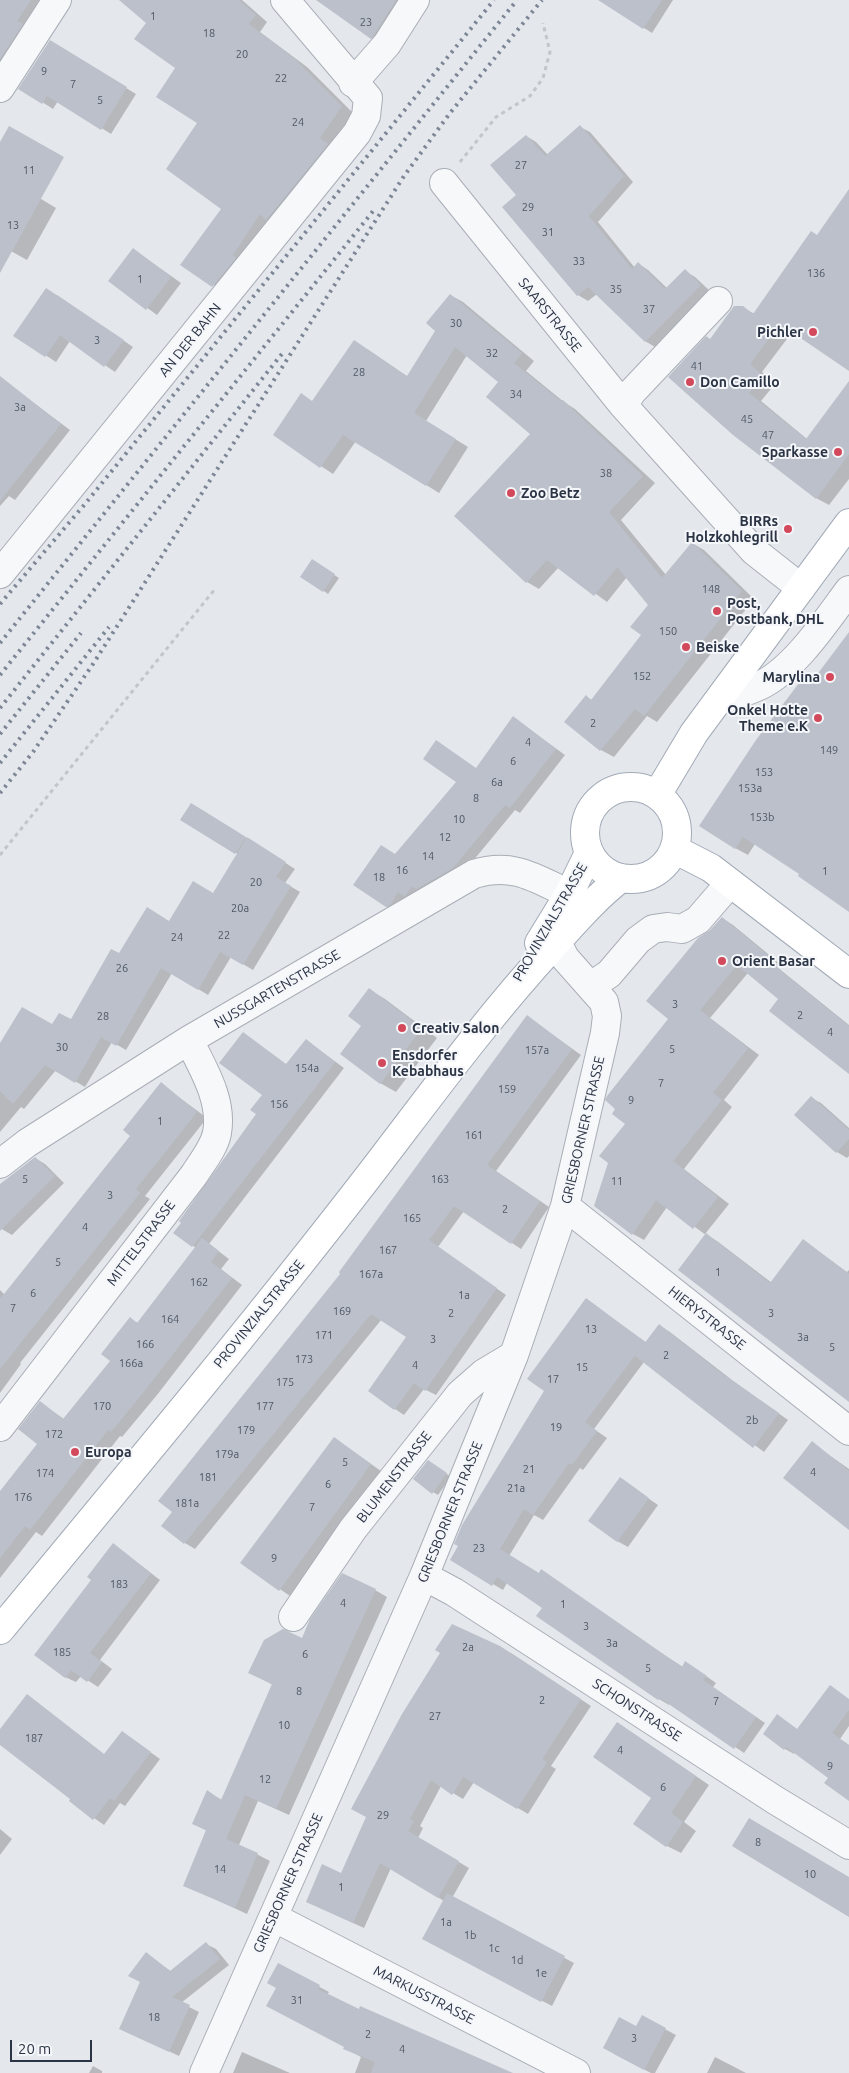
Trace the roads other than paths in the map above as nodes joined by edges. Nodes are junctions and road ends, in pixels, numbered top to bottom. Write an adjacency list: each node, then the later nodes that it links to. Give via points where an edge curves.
1 (57, 0): 4 (street)
2 (285, 0): 5 (street)
3 (415, 0): 5 (street)
4 (0, 88)
5 (360, 91): 10 (street, AN DER BAHN, via 366,116 357,133)
6 (444, 183): 8 (street, SAARSTRASSE)
7 (718, 301): 8 (street)
8 (623, 405): 11 (street, SAARSTRASSE, via 754,552)
9 (849, 523): 11 (main road)
10 (0, 574)
11 (801, 588): 13 (main road)
12 (849, 590): 13 (street, via 814,637 787,666 761,685)
13 (719, 701): 14 (main road, via 694,733)
14 (658, 795): 15 (main road, via 675,819); 16 (main road, via 644,788 629,786 601,797 585,823 584,838)
15 (674, 849): 17 (main road, via 658,870 634,879); 18 (main road, via 711,868)
16 (589, 853): 17 (main road, via 608,873); 19 (main road, PROVINZIALSTRASSE)
17 (621, 878): 20 (main road, PROVINZIALSTRASSE, via 600,894)
18 (730, 883): 21 (main road); 22 (street, via 698,920 682,929 667,926 652,929 638,940)
19 (569, 894): 23 (main road, PROVINZIALSTRASSE); 24 (street, NUSSGARTENSTRASSE, via 519,871 491,869 474,874)
20 (557, 942): 22 (street, GRIESBORNER STRASSE, via 565,958); 23 (main road, PROVINZIALSTRASSE)
21 (849, 974)
22 (594, 990): 26 (street, GRIESBORNER STRASSE, via 604,1002 607,1016 605,1034)
23 (510, 992): 32 (main road, PROVINZIALSTRASSE, via 257,1318)
24 (189, 1040): 25 (street, NUSSGARTENSTRASSE, via 27,1143); 28 (street, MITTELSTRASSE, via 210,1084 217,1110 216,1134 208,1154)
25 (0, 1164)
26 (565, 1206): 27 (street, GRIESBORNER STRASSE); 29 (street, HIERYSTRASSE)
27 (514, 1355): 30 (street, GRIESBORNER STRASSE); 31 (street, BLUMENSTRASSE, via 484,1373 460,1394 353,1529)
28 (0, 1427)
29 (849, 1431)
30 (424, 1576): 33 (street, SCHONSTRASSE, via 454,1592); 34 (street, GRIESBORNER STRASSE)
31 (293, 1617)
32 (0, 1630)
33 (849, 1845)
34 (273, 1917): 35 (street, GRIESBORNER STRASSE); 36 (street, MARKUSSTRASSE)
35 (204, 2073)
36 (576, 2073)

